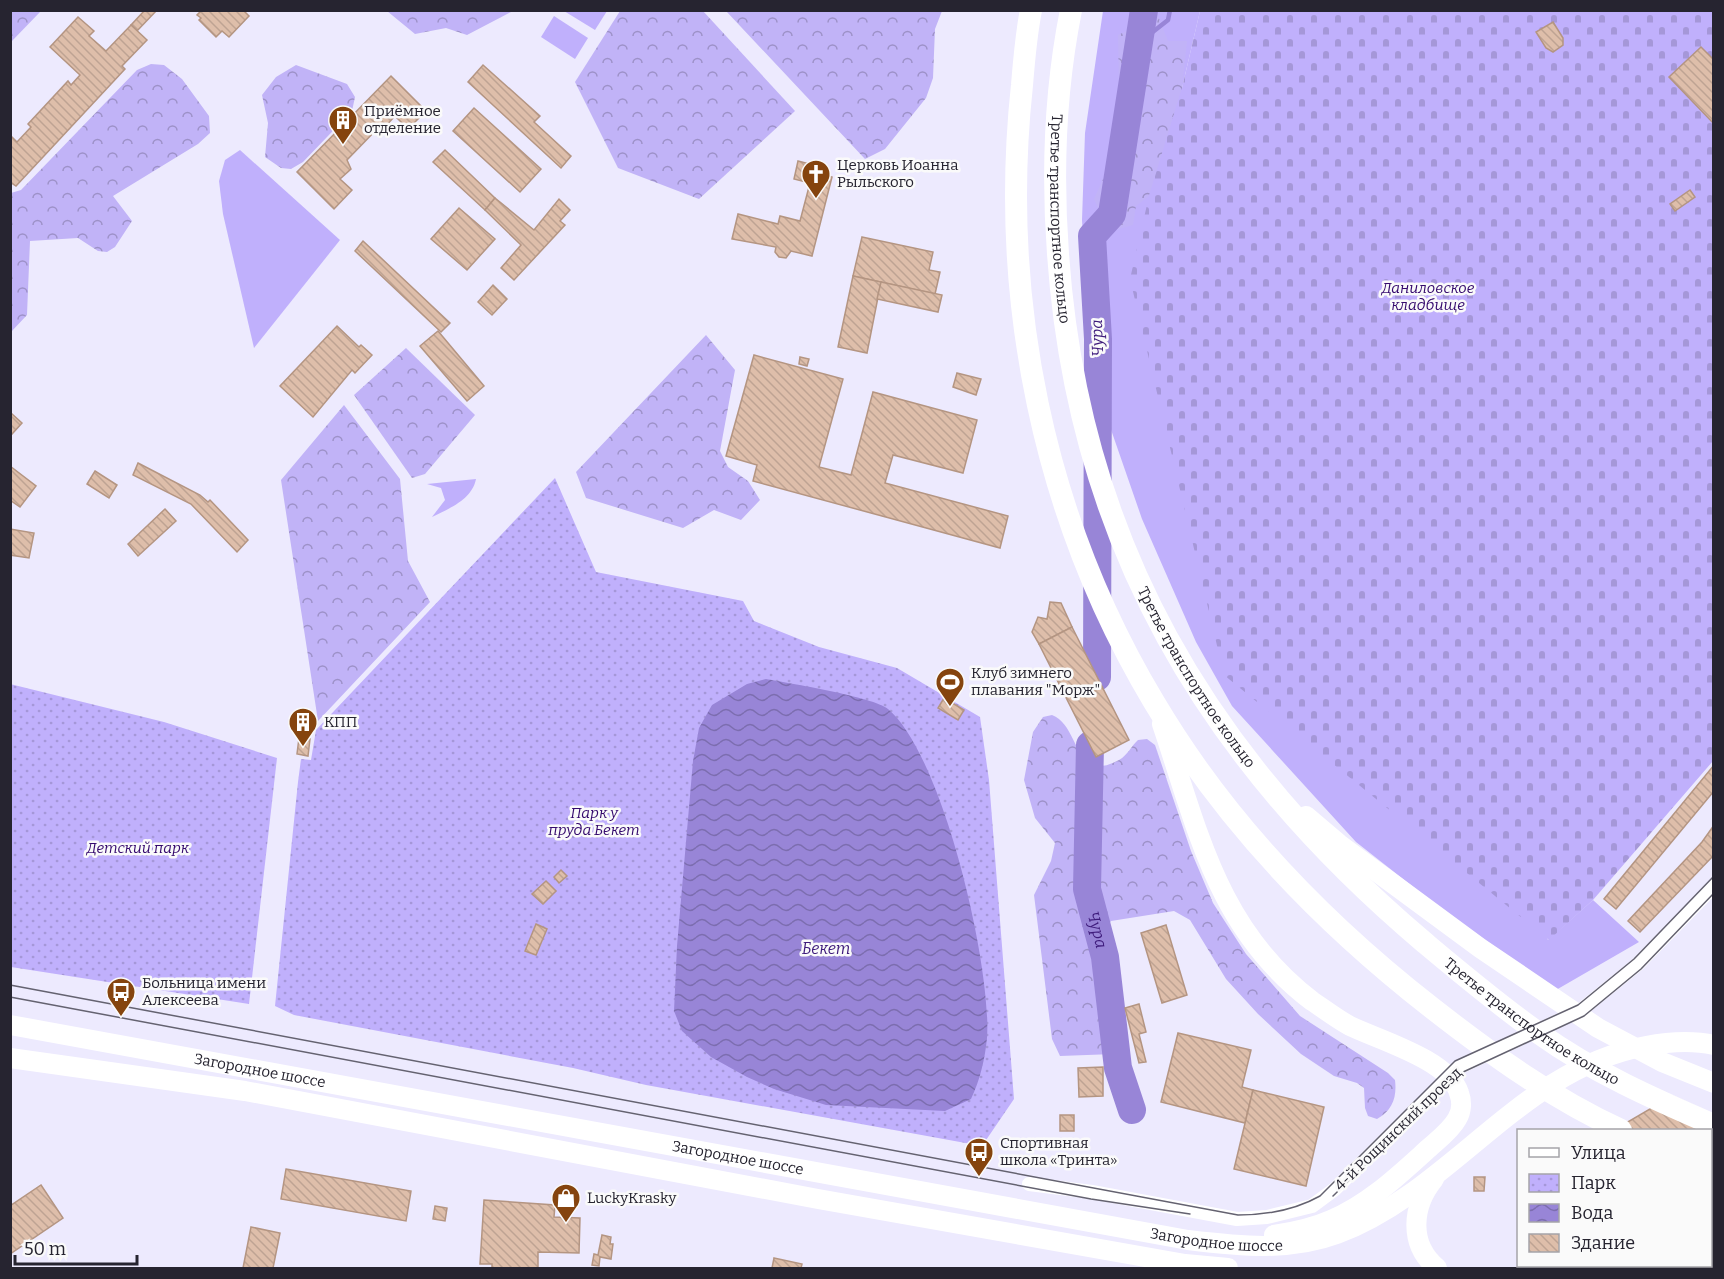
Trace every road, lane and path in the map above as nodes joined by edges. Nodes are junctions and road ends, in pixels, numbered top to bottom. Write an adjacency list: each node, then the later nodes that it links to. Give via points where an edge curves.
1 (1031, 10): 3 (main road, via 1017,127 1014,218 1027,355 1058,484 1108,613)
2 (1071, 10): 4 (main road, Третье транспортное кольцо, via 1056,128 1055,216 1060,290 1080,411 1117,533 1145,595 1183,667)
3 (1151, 698): 9 (main road, via 1203,852 1224,899 1249,938 1311,1000 1347,1024 1430,1063); 12 (main road, via 1257,845 1315,908 1371,960 1494,1056)
4 (1255, 772): 10 (main road, via 1339,844 1480,948 1598,1028 1662,1062); 11 (main road, Третье транспортное кольцо, via 1326,852 1399,921 1541,1035 1623,1084)
5 (1713, 886): 9 (street, 4-й Рощинский проезд, via 1638,964 1581,1010)
6 (10, 1025): 15 (main road, Загородное шоссе)
7 (1713, 1045): 13 (main road, via 1666,1042 1627,1049 1581,1067 1534,1094)
8 (10, 1058): 16 (main road, Загородное шоссе, via 245,1091 886,1211)
9 (1448, 1076): 14 (street, 4-й Рощинский проезд, via 1323,1200 1297,1210 1237,1219); 15 (main road, via 1461,1101 1457,1120 1364,1203 1303,1230)
10 (1713, 1083)
11 (1713, 1125)
12 (1617, 1129)
13 (1445, 1165): 15 (main road, Загородное шоссе, via 1391,1207 1337,1234 1305,1244 1266,1247); 17 (main road, via 1428,1186 1416,1215 1419,1243)
14 (1029, 1184)
15 (1203, 1242)
16 (1228, 1269)
17 (1437, 1269)

